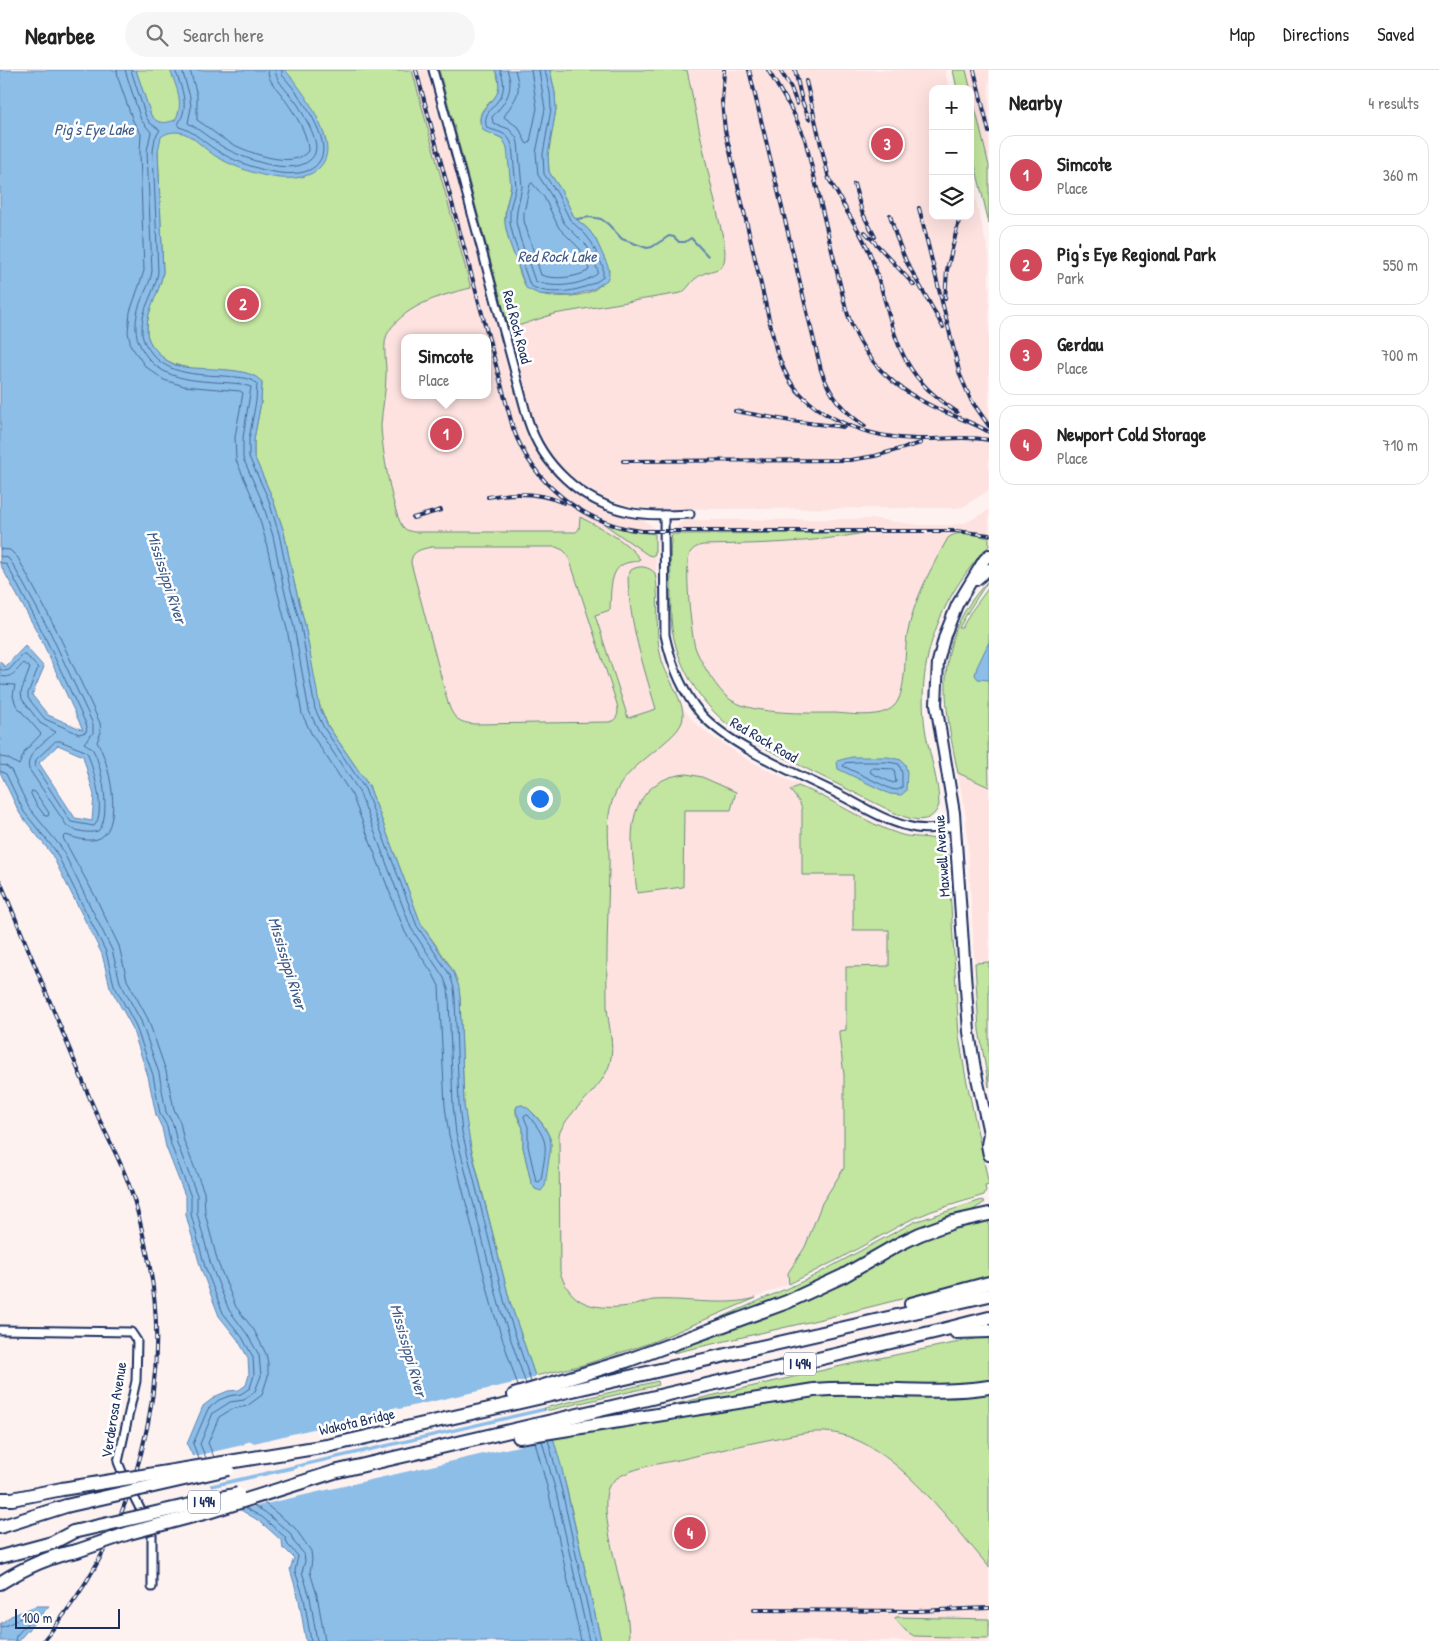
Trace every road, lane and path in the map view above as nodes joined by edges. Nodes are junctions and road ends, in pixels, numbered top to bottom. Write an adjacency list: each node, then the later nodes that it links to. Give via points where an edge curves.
1 (433, 70): 2 (street, Red Rock Road, via 534,436 552,465 588,496 626,511)
2 (664, 514): 3 (street, Red Rock Road); 7 (street, Red Rock Road, via 665,635 678,676 702,715 745,747 897,823 918,828)
3 (690, 514)
4 (989, 555): 6 (main road, Maxwell Avenue)
5 (989, 569): 6 (main road, Maxwell Avenue)
6 (971, 584): 7 (main road, Maxwell Avenue, via 945,635 936,682 938,718)
7 (956, 826): 8 (main road, Maxwell Avenue, via 969,1032)
8 (989, 1133): 9 (main road, Maxwell Avenue)
9 (989, 1155)
10 (989, 1214): 19 (highway, via 920,1234 799,1297 651,1352)
11 (989, 1282): 17 (highway)
12 (989, 1295): 17 (highway, I 494)
13 (989, 1318): 15 (highway, I 494)
14 (0, 1330): 27 (street, Verderosa Avenue, via 131,1332 137,1341 136,1381 118,1462 152,1532)
15 (938, 1331): 16 (highway); 21 (highway, I 494)
16 (989, 1331)
17 (779, 1342): 19 (highway, Wakota Bridge / I 494)
18 (989, 1387): 21 (highway, via 953,1390 849,1388 787,1393)
19 (422, 1424): 20 (highway, Wakota Bridge / I 494)
20 (327, 1446): 23 (highway, bridge); 24 (highway, Wakota Bridge / I 494, bridge, via 66,1506)
21 (430, 1450): 22 (highway, I 494)
22 (334, 1472): 25 (highway, I 494, bridge, via 73,1532 52,1543); 26 (highway, bridge, via 56,1555)
23 (0, 1499)
24 (0, 1527)
25 (0, 1557)
26 (0, 1583)
27 (152, 1587)

